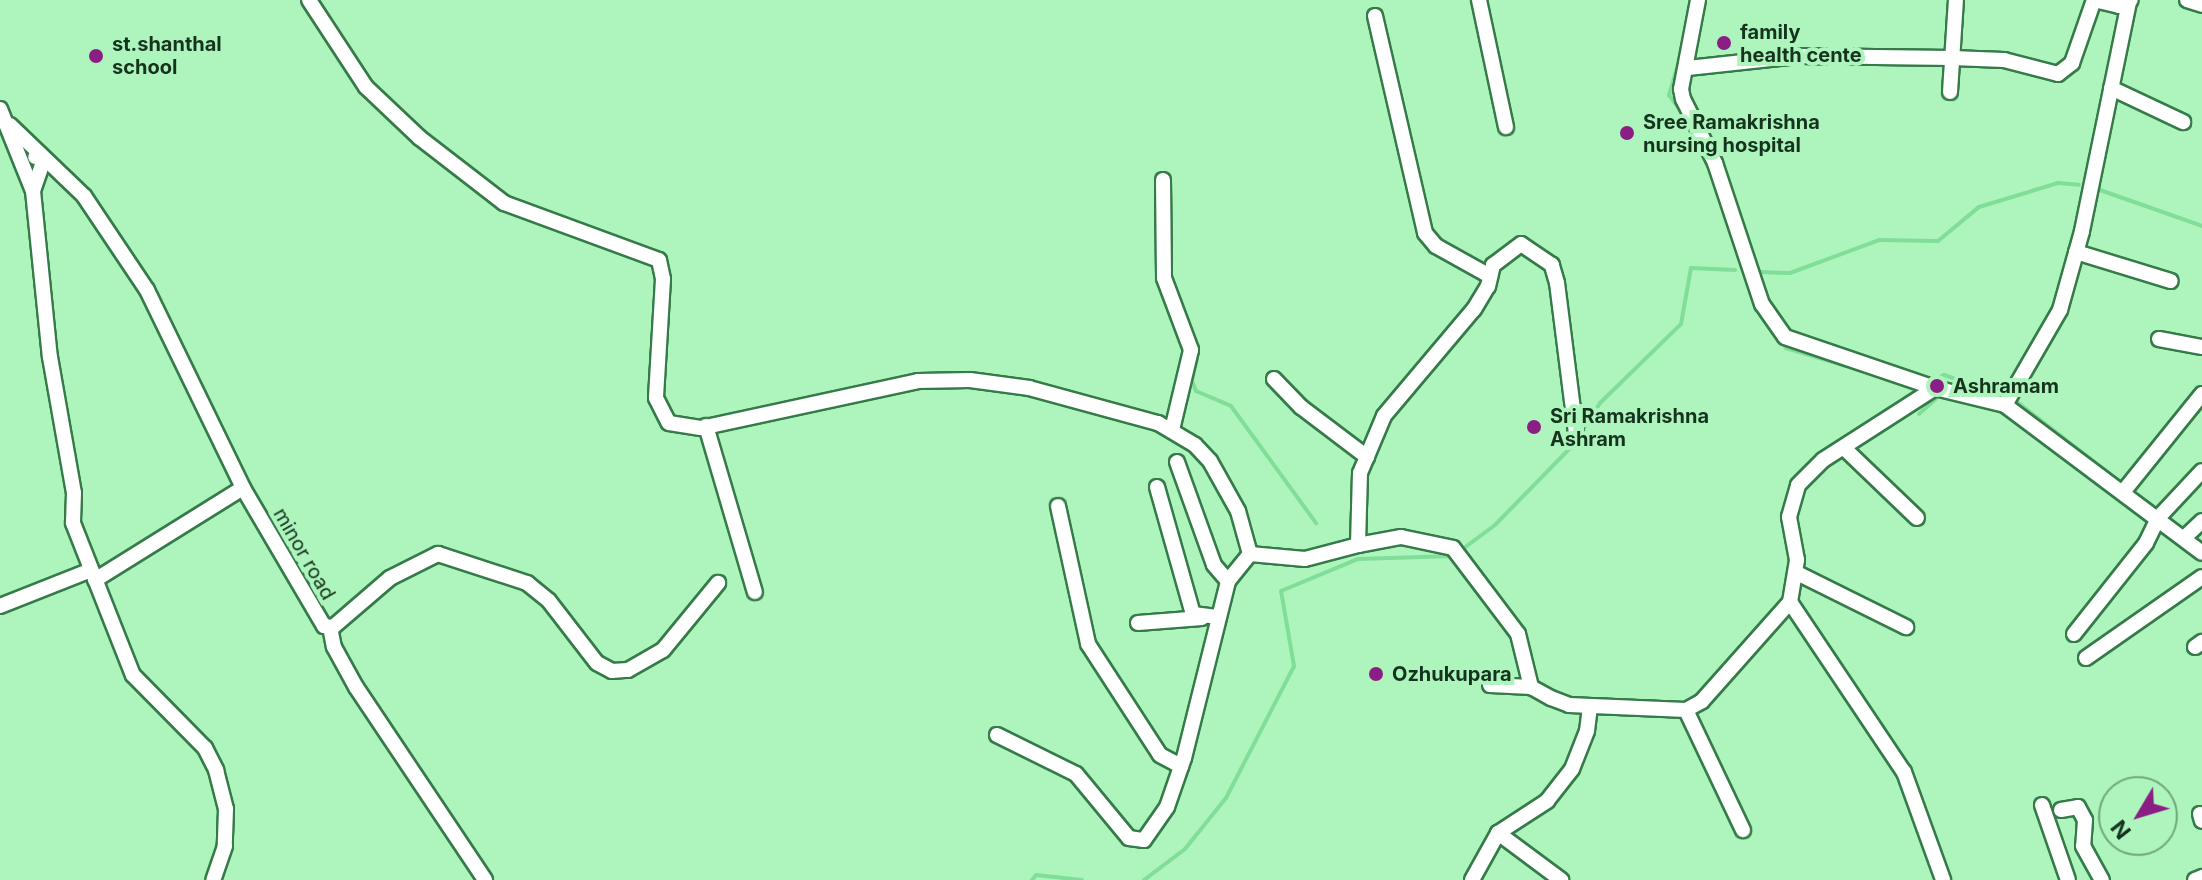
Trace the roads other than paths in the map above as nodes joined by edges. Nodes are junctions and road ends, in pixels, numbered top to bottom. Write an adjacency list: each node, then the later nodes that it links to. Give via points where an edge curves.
1 (309, 0): 30 (street, via 366,87 420,138 504,203 659,260 657,406 675,426)
2 (1479, 0): 17 (street)
3 (1698, 0): 11 (street)
4 (1956, 0): 10 (street)
5 (2094, 0): 7 (street, via 2114,6); 10 (street, via 2072,63 2058,74 2004,60)
6 (2187, 0): 8 (street)
7 (2130, 1): 12 (street)
8 (2202, 5)
9 (1375, 16): 22 (street, via 1425,233 1436,246)
10 (1952, 58): 11 (street, via 1798,56); 13 (street)
11 (1688, 68): 27 (street, via 1683,99 1715,163 1772,322 1798,344)
12 (2111, 88): 15 (street); 21 (street)
13 (1950, 92)
14 (0, 109): 16 (street)
15 (2183, 122)
16 (10, 125): 18 (street); 38 (street, minor road, via 84,196 147,290)
17 (1506, 127)
18 (20, 153): 20 (street); 20 (street, via 44,159)
19 (1163, 180): 31 (street, via 1164,278 1191,350)
20 (33, 191): 49 (street, via 50,357 74,493 73,523)
21 (2076, 252): 23 (street); 29 (street, via 2060,310)
22 (1490, 276): 32 (street, via 1498,259 1521,244 1552,265 1567,328); 34 (street, via 1474,309 1384,416)
23 (2171, 281)
24 (2159, 339): 25 (street)
25 (2202, 347)
26 (1274, 379): 34 (street, via 1301,407)
27 (1935, 388): 29 (street); 33 (street)
28 (2202, 394): 39 (street)
29 (2005, 405): 39 (street)
30 (706, 426): 31 (street, via 871,387 942,379 1029,388); 53 (street)
31 (1172, 430): 47 (street, via 1210,461 1238,511)
32 (1577, 441)
33 (1844, 448): 41 (street); 48 (street, via 1798,485 1789,517)
34 (1367, 457): 45 (street, via 1360,473)
35 (1177, 462): 51 (street, via 1214,565)
36 (2202, 471): 42 (street)
37 (1157, 487): 57 (street, via 1193,614)
38 (243, 488): 49 (street); 59 (street, minor road, via 320,622)
39 (2123, 492): 42 (street)
40 (1058, 506): 68 (street, via 1088,644 1160,755)
41 (1917, 518)
42 (2158, 518): 44 (street); 61 (street, via 2146,543)
43 (2202, 521): 44 (street)
44 (2184, 538): 46 (street)
45 (1358, 545): 47 (street, via 1305,559); 64 (street, via 1401,537 1458,554 1518,634)
46 (2202, 553)
47 (1250, 554): 51 (street)
48 (1797, 573): 54 (street); 60 (street)
49 (93, 575): 55 (street); 74 (street, via 133,675 205,748 216,770 226,809 225,846)
50 (2202, 577): 62 (street)
51 (1228, 581): 56 (street)
52 (718, 583): 59 (street, minor road, via 663,650 628,670 612,671 597,663 549,601 527,583 438,554 390,578)
53 (755, 592)
54 (1790, 602): 66 (street, via 1702,701); 78 (street, via 1904,772)
55 (0, 606)
56 (1219, 617): 57 (street); 68 (street)
57 (1202, 618): 58 (street)
58 (1138, 623)
59 (330, 627): 75 (street, via 356,687)
60 (1906, 627)
61 (2074, 634)
62 (2086, 658)
63 (1490, 685): 64 (street)
64 (1531, 687): 65 (street, via 1569,705)
65 (1590, 706): 66 (street); 72 (street, via 1572,769 1547,801)
66 (1686, 710): 71 (street)
67 (997, 735): 68 (street, via 1076,774 1137,842 1149,836 1167,807)
68 (1181, 766)
69 (2042, 805): 79 (street)
70 (2061, 810): 80 (street, via 2078,807 2085,820 2083,846)
71 (1743, 830)
72 (1498, 833): 76 (street); 77 (street)
73 (2202, 877): 81 (street)
74 (213, 880)
75 (485, 880)
76 (1472, 880)
77 (1561, 880)
78 (1943, 880)
79 (2068, 880)
80 (2102, 880)
81 (2195, 880)

